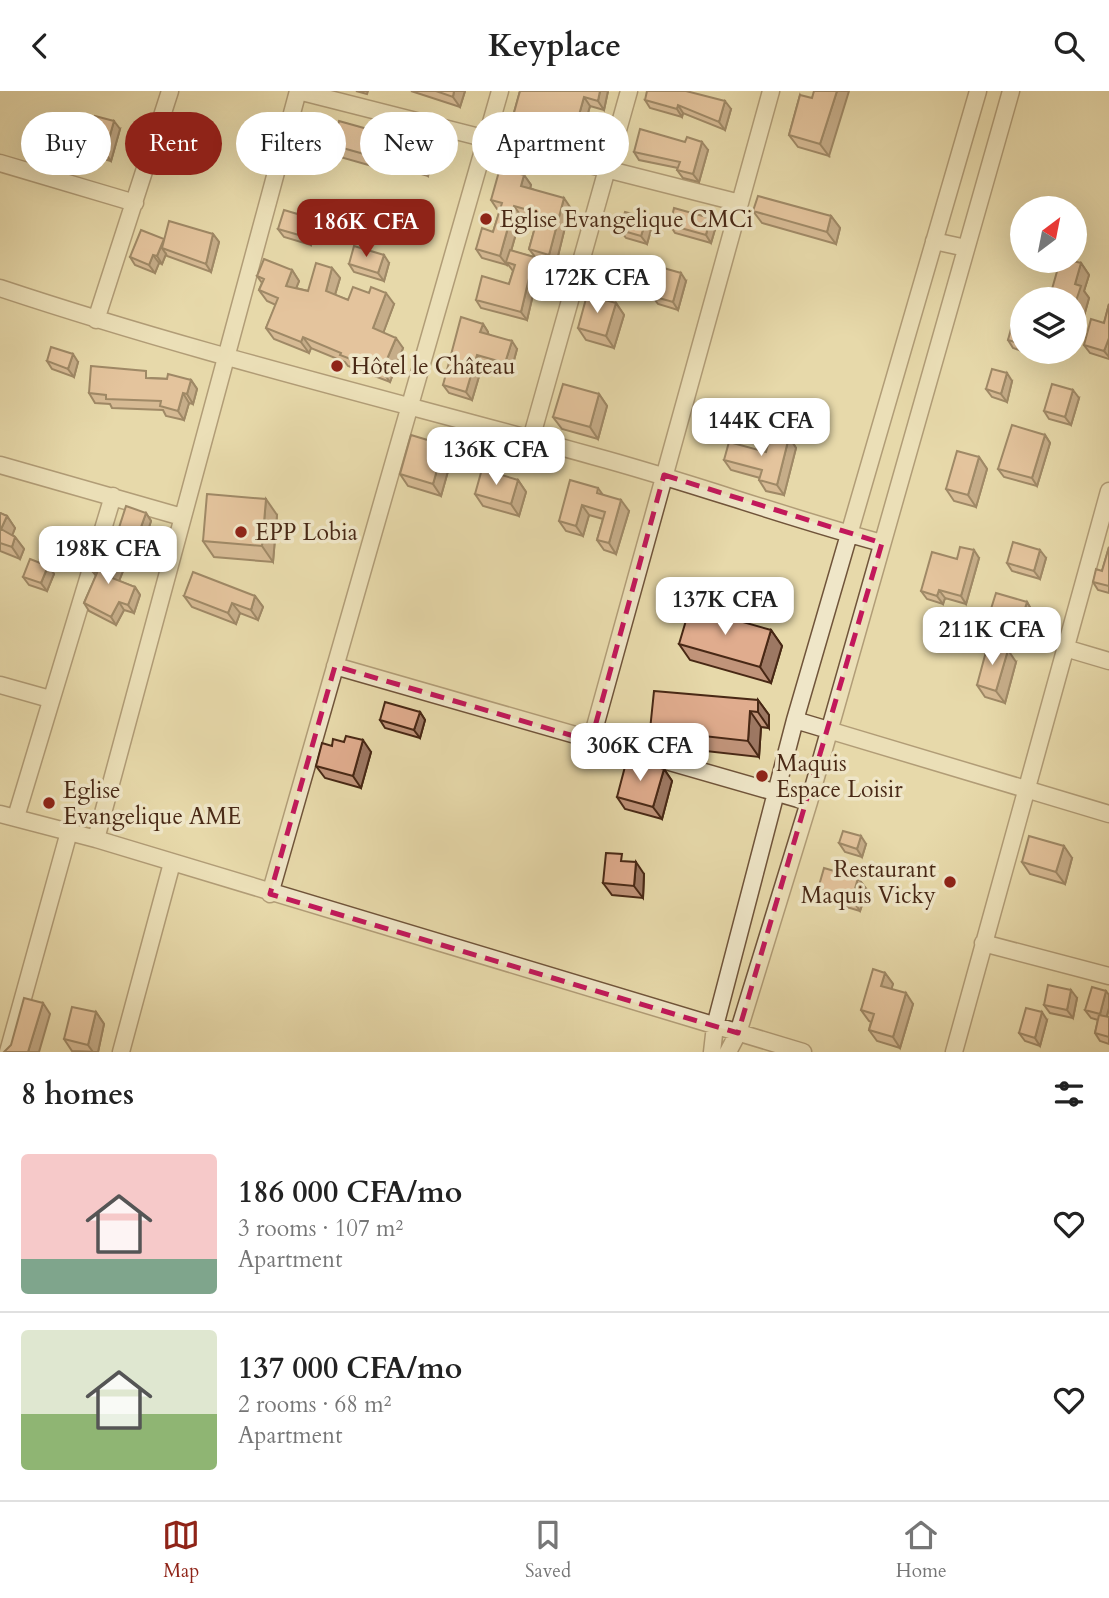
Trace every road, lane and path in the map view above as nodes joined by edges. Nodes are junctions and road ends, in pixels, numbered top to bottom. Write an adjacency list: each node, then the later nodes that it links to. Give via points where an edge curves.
1 (170, 91): 15 (street)
2 (298, 91): 10 (street); 21 (street)
3 (500, 91): 8 (street)
4 (629, 91): 9 (street)
5 (771, 91): 16 (street)
6 (978, 91): 17 (street)
7 (1011, 91): 18 (street)
8 (494, 112)
9 (623, 112)
10 (472, 136)
11 (0, 163): 15 (street)
12 (476, 175): 22 (street)
13 (605, 175): 23 (street)
14 (629, 175): 16 (street)
15 (135, 203): 20 (street)
16 (740, 203): 25 (street)
17 (934, 241): 18 (street); 30 (street)
18 (967, 248): 31 (street)
19 (0, 288): 20 (street)
20 (96, 320): 21 (street)
21 (226, 357): 22 (street); 29 (street)
22 (408, 407): 23 (street); 34 (street)
23 (531, 439): 25 (street)
24 (0, 465): 27 (street)
25 (664, 475): 30 (street); 39 (street)
26 (1109, 491): 28 (street)
27 (113, 496): 29 (street); 36 (street)
28 (1105, 516): 32 (street)
29 (182, 517): 46 (street)
30 (851, 535): 31 (street); 37 (street)
31 (882, 543): 38 (street)
32 (1065, 649): 33 (street); 40 (street)
33 (1109, 661)
34 (335, 666): 39 (street); 48 (street)
35 (0, 685): 36 (street)
36 (50, 699): 44 (street)
37 (795, 720): 38 (street); 41 (street)
38 (829, 730): 40 (street); 42 (street)
39 (590, 741): 41 (street)
40 (1025, 789): 43 (street); 49 (street)
41 (778, 794): 42 (street); 51 (street)
42 (809, 802): 52 (street)
43 (1109, 814)
44 (8, 816): 45 (street)
45 (69, 832): 46 (street); 53 (street)
46 (96, 839): 47 (street)
47 (172, 863): 48 (street); 54 (street)
48 (271, 894): 51 (street)
49 (983, 943): 50 (street); 58 (street)
50 (1109, 976)
51 (715, 1026): 52 (street); 55 (street)
52 (738, 1033): 56 (street); 57 (street)
53 (8, 1052)
54 (121, 1052)
55 (712, 1052)
56 (728, 1052)
57 (803, 1052)
58 (954, 1052)

